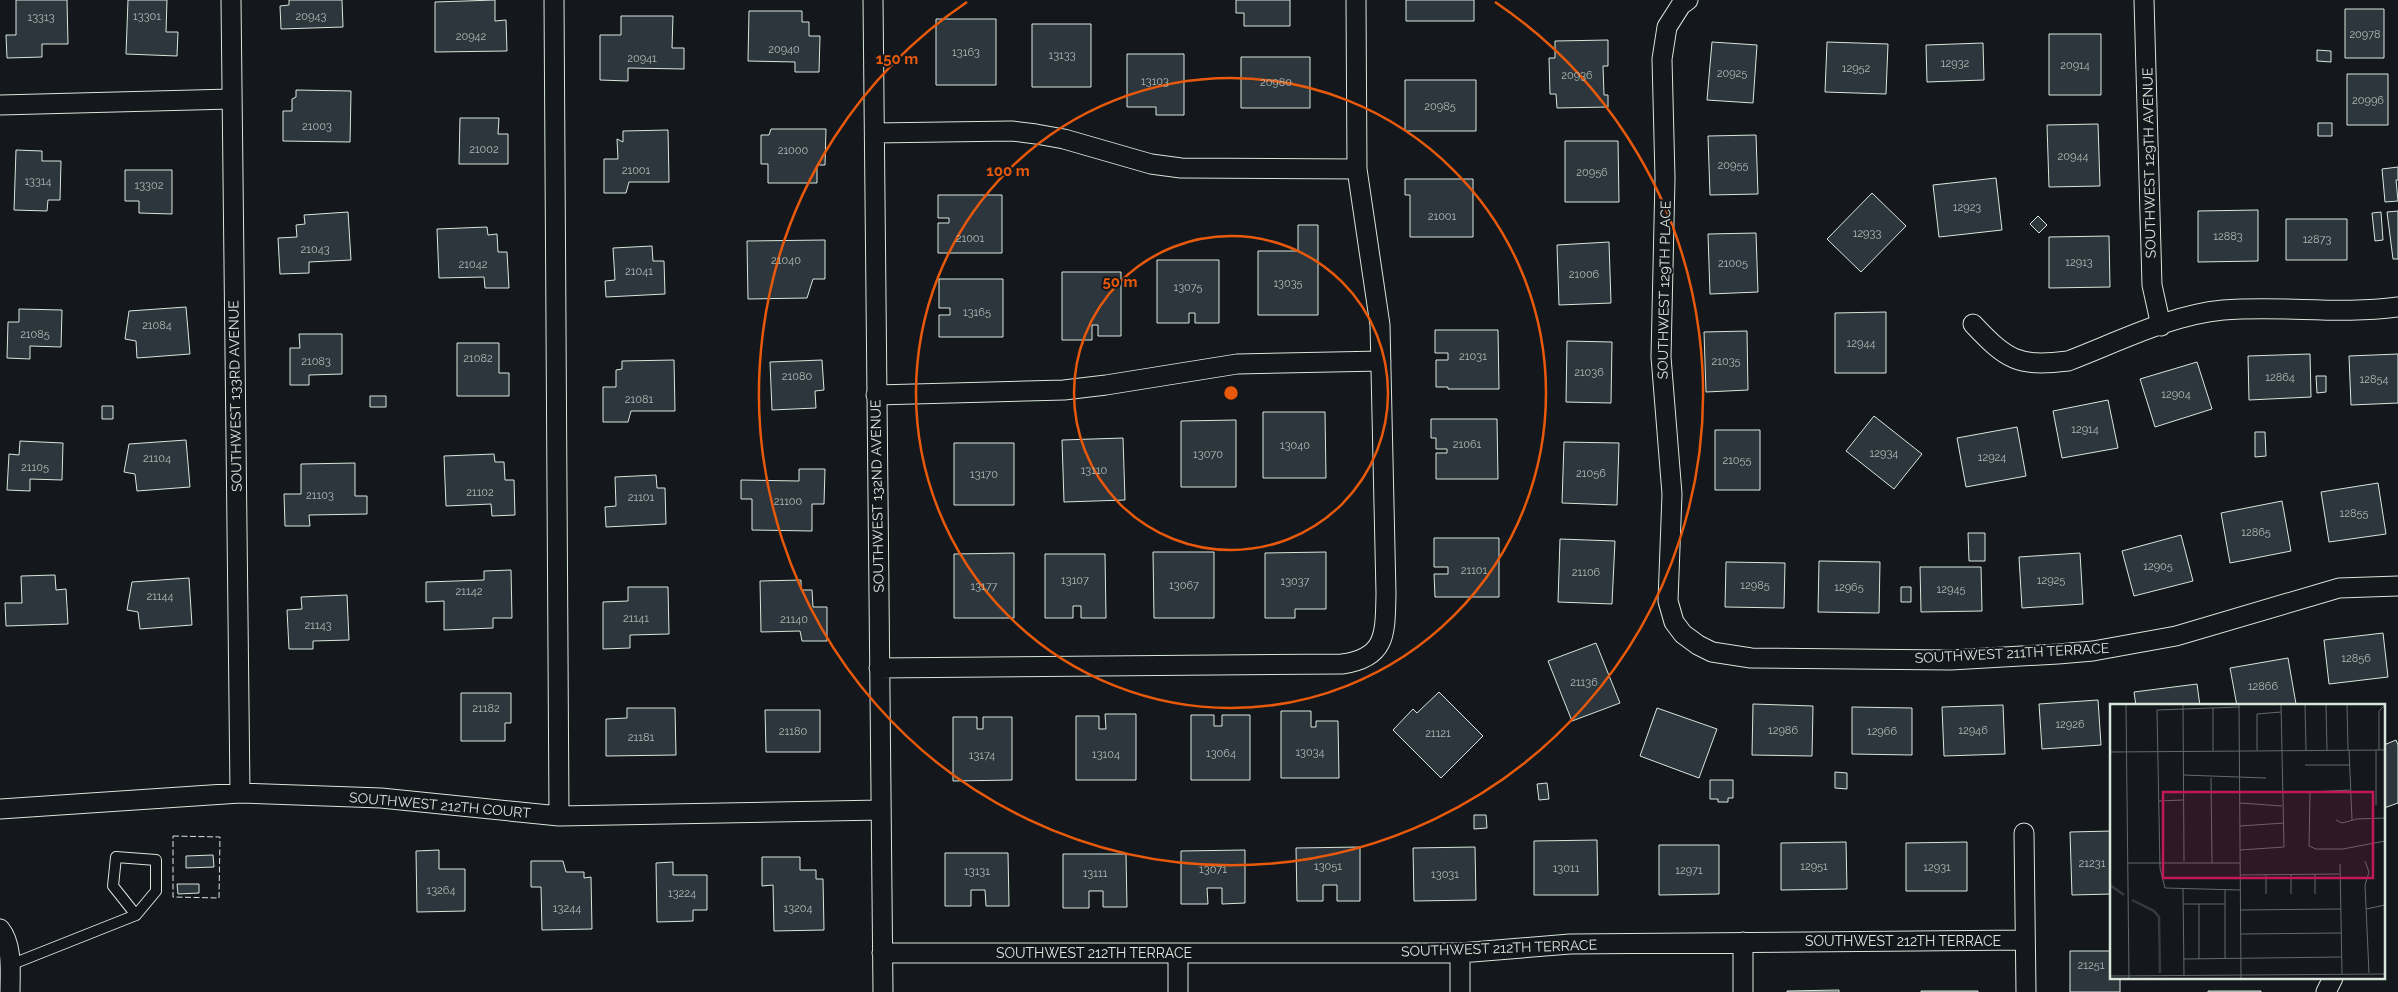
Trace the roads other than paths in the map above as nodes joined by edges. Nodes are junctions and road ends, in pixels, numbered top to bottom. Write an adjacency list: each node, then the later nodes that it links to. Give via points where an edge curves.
1 (231, 0): 7 (street, SOUTHWEST 133RD AVENUE)
2 (554, 0): 22 (street)
3 (873, 0): 9 (street, SOUTHWEST 132ND AVENUE)
4 (1356, 0): 10 (street)
5 (2144, 0): 13 (street, SOUTHWEST 129TH AVENUE, via 2152,285)
6 (1684, 3): 17 (street, SOUTHWEST 129TH PLACE, via 1667,27 1663,42 1665,178 1661,319 1663,394 1672,494 1668,601 1674,622)
7 (231, 99): 8 (street); 19 (street, SOUTHWEST 133RD AVENUE)
8 (0, 105)
9 (874, 133): 10 (street, via 1012,131 1064,139 1151,164 1181,168); 15 (street, SOUTHWEST 132ND AVENUE)
10 (1357, 168): 14 (street, via 1379,304)
11 (2398, 307): 13 (street, via 2357,311 2235,309 2186,317)
12 (1973, 324): 13 (street, via 1997,350 2010,357 2037,363 2068,361)
13 (2161, 326)
14 (1381, 361): 15 (street, via 1237,364 1064,390); 18 (street, via 1386,616 1384,635 1368,658 1342,664)
15 (876, 395): 18 (street, SOUTHWEST 132ND AVENUE)
16 (2398, 586): 17 (street, SOUTHWEST 211TH TERRACE, via 2339,588 2176,636 2058,654 1951,660 1751,658 1712,652)
17 (1683, 634)
18 (879, 668): 21 (street, SOUTHWEST 132ND AVENUE)
19 (240, 793): 20 (street, SOUTHWEST 212TH COURT); 22 (street, SOUTHWEST 212TH COURT, via 381,798)
20 (0, 809)
21 (881, 810): 22 (street, SOUTHWEST 212TH COURT); 28 (street, SOUTHWEST 132ND AVENUE)
22 (559, 816)
23 (2024, 833): 26 (street)
24 (136, 915): 24 (lane, via 156,891 156,860 116,858 113,886); 31 (lane)
25 (0, 929): 31 (street, via 6,936)
26 (2025, 940): 27 (street, SOUTHWEST 212TH TERRACE); 38 (street)
27 (1743, 942): 30 (street, SOUTHWEST 212TH TERRACE, via 1570,944); 37 (street)
28 (882, 953): 29 (street, SOUTHWEST 212TH TERRACE); 34 (street, SOUTHWEST 132ND AVENUE)
29 (1178, 953): 30 (street, SOUTHWEST 212TH TERRACE); 35 (street)
30 (1460, 953): 36 (street)
31 (10, 964): 33 (street)
32 (2332, 980): 39 (street)
33 (10, 992)
34 (883, 992)
35 (1178, 992)
36 (1460, 992)
37 (1743, 992)
38 (2026, 992)
39 (2326, 992)

